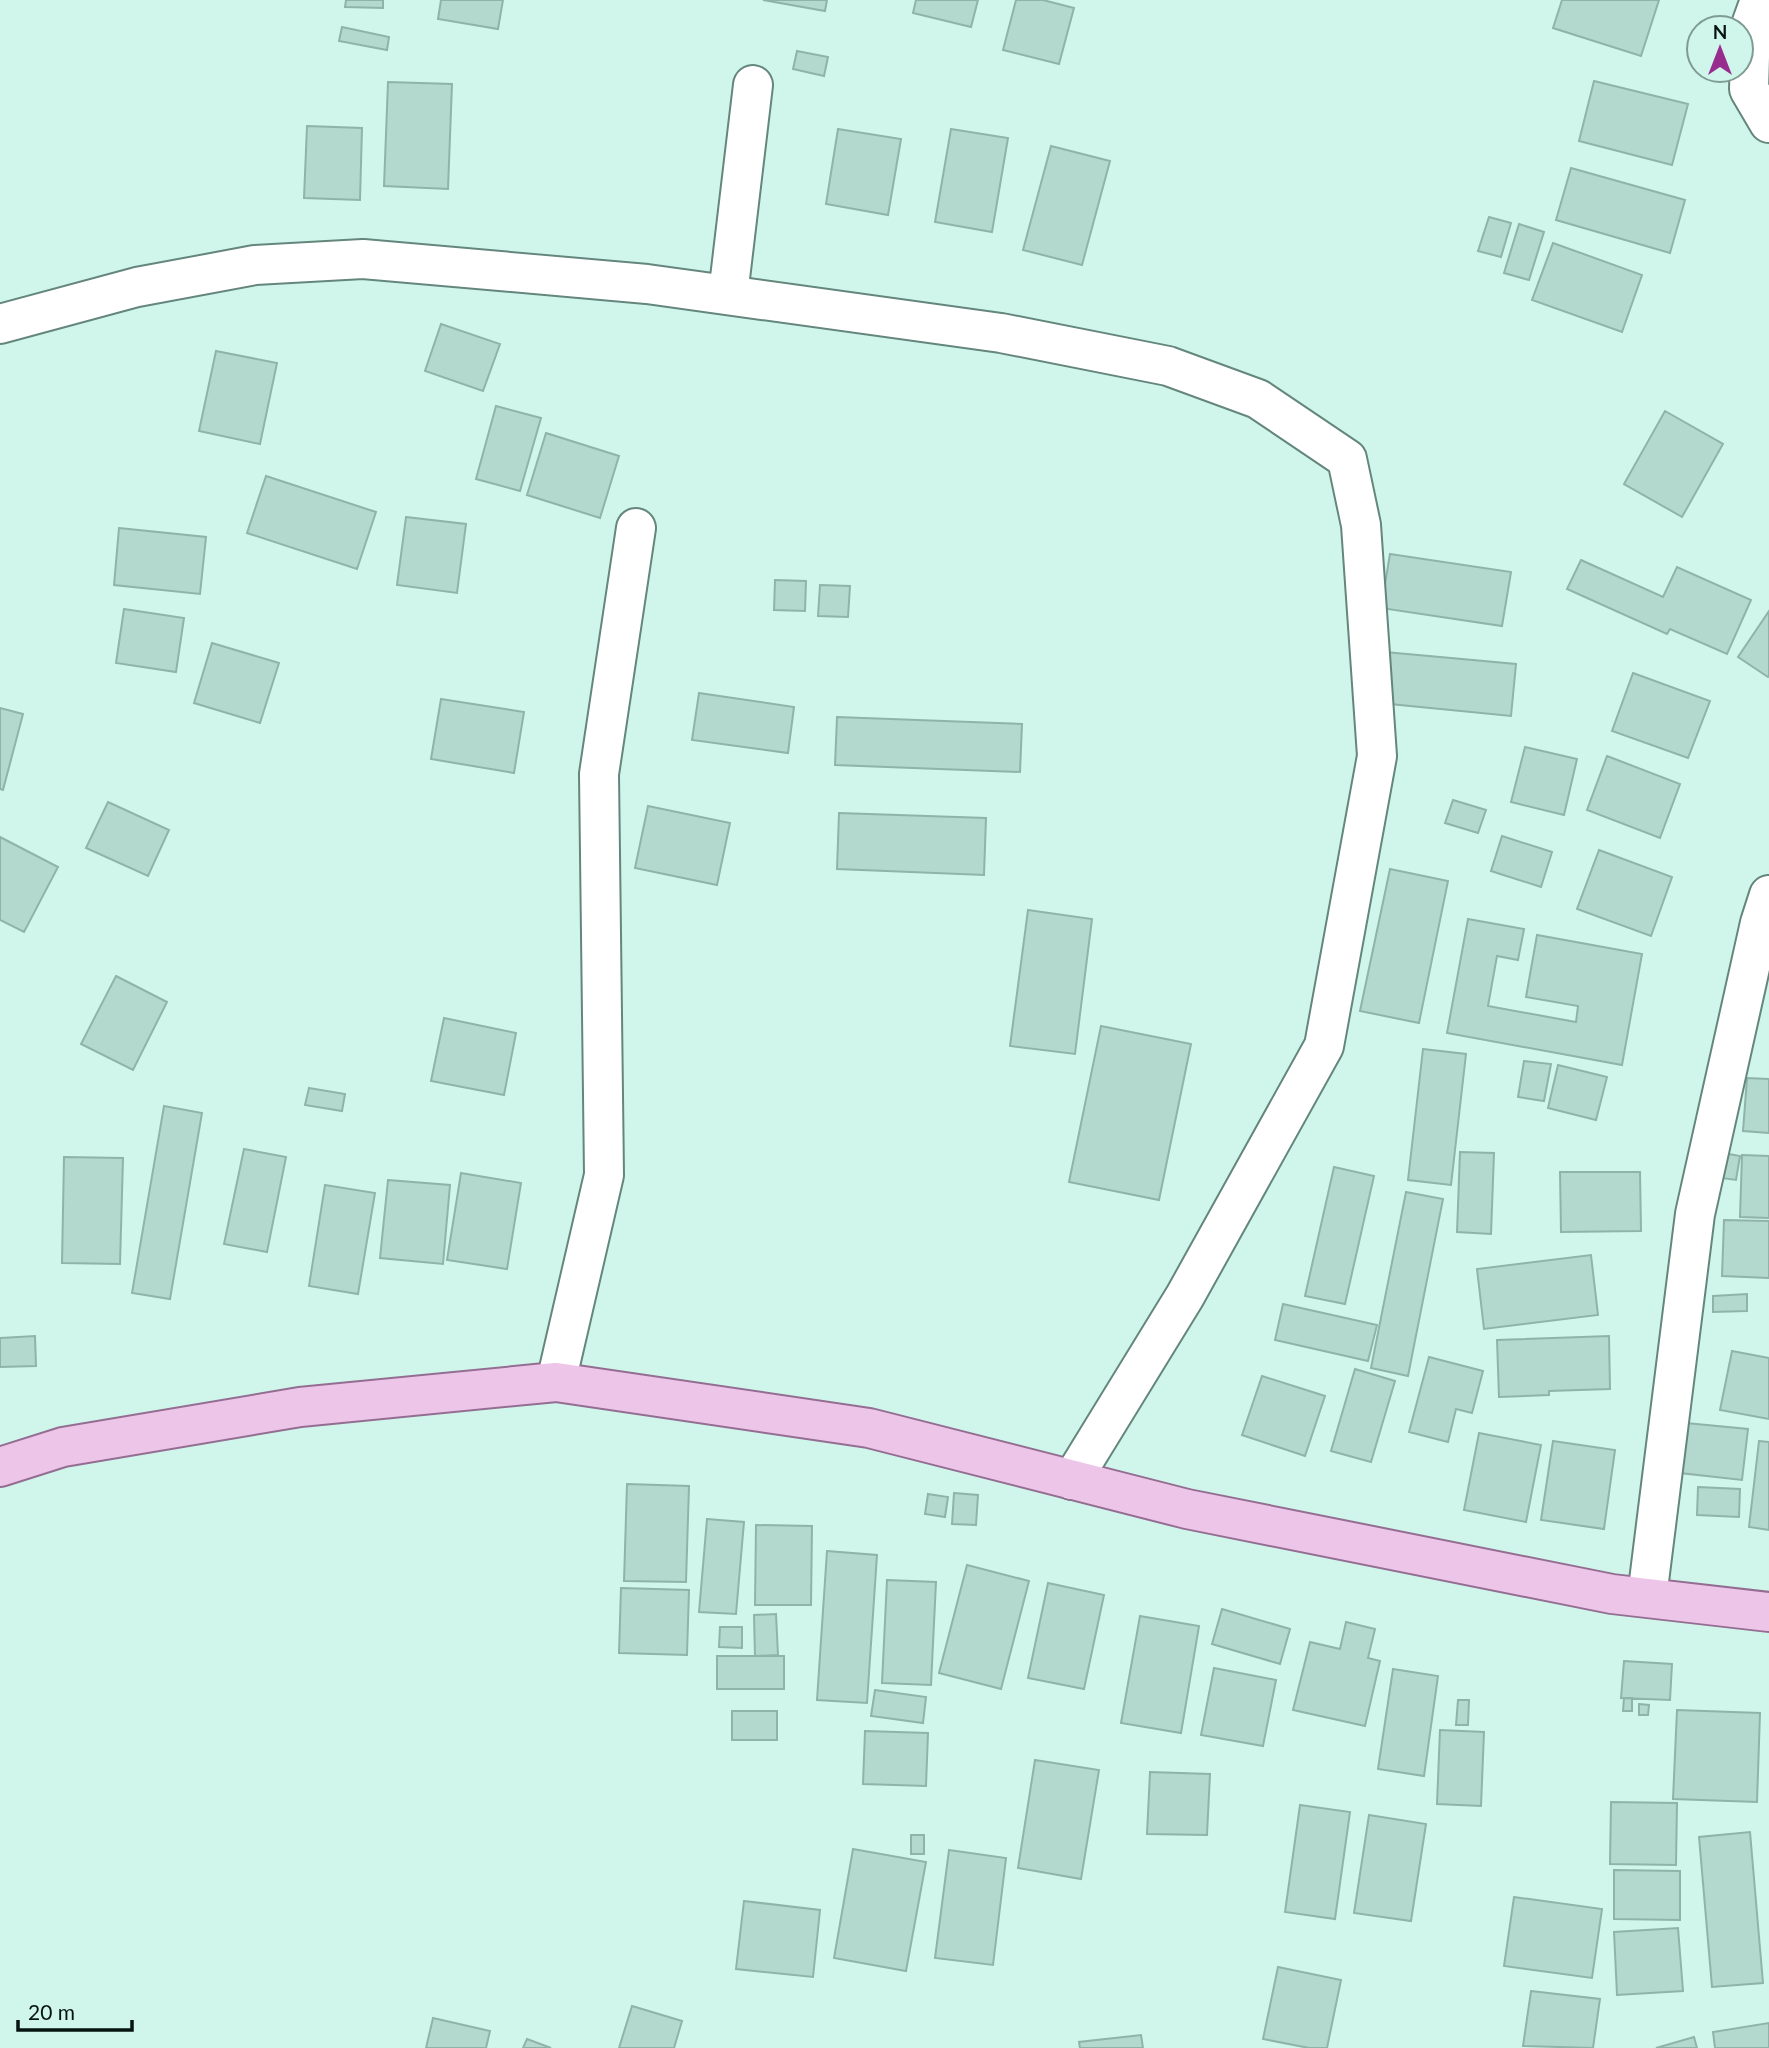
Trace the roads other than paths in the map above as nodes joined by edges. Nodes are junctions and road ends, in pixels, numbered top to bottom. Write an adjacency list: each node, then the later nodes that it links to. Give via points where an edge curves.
1 (1759, 0): 3 (street, via 1751,25 1749,89)
2 (753, 85): 4 (street)
3 (1769, 123)
4 (728, 295): 5 (street, via 363,259 255,265 137,287); 10 (street, via 1001,333 1168,366 1258,399 1347,459 1361,525 1377,756 1324,1046 1185,1296)
5 (0, 324)
6 (636, 528): 8 (street, via 599,774 604,1175)
7 (1769, 895): 11 (street, via 1695,1213)
8 (556, 1382): 9 (main road, via 300,1407 63,1447); 10 (main road, via 869,1428)
9 (0, 1467)
10 (1072, 1480): 11 (main road, via 1187,1509 1612,1594)
11 (1647, 1597): 12 (main road)
12 (1769, 1612)

